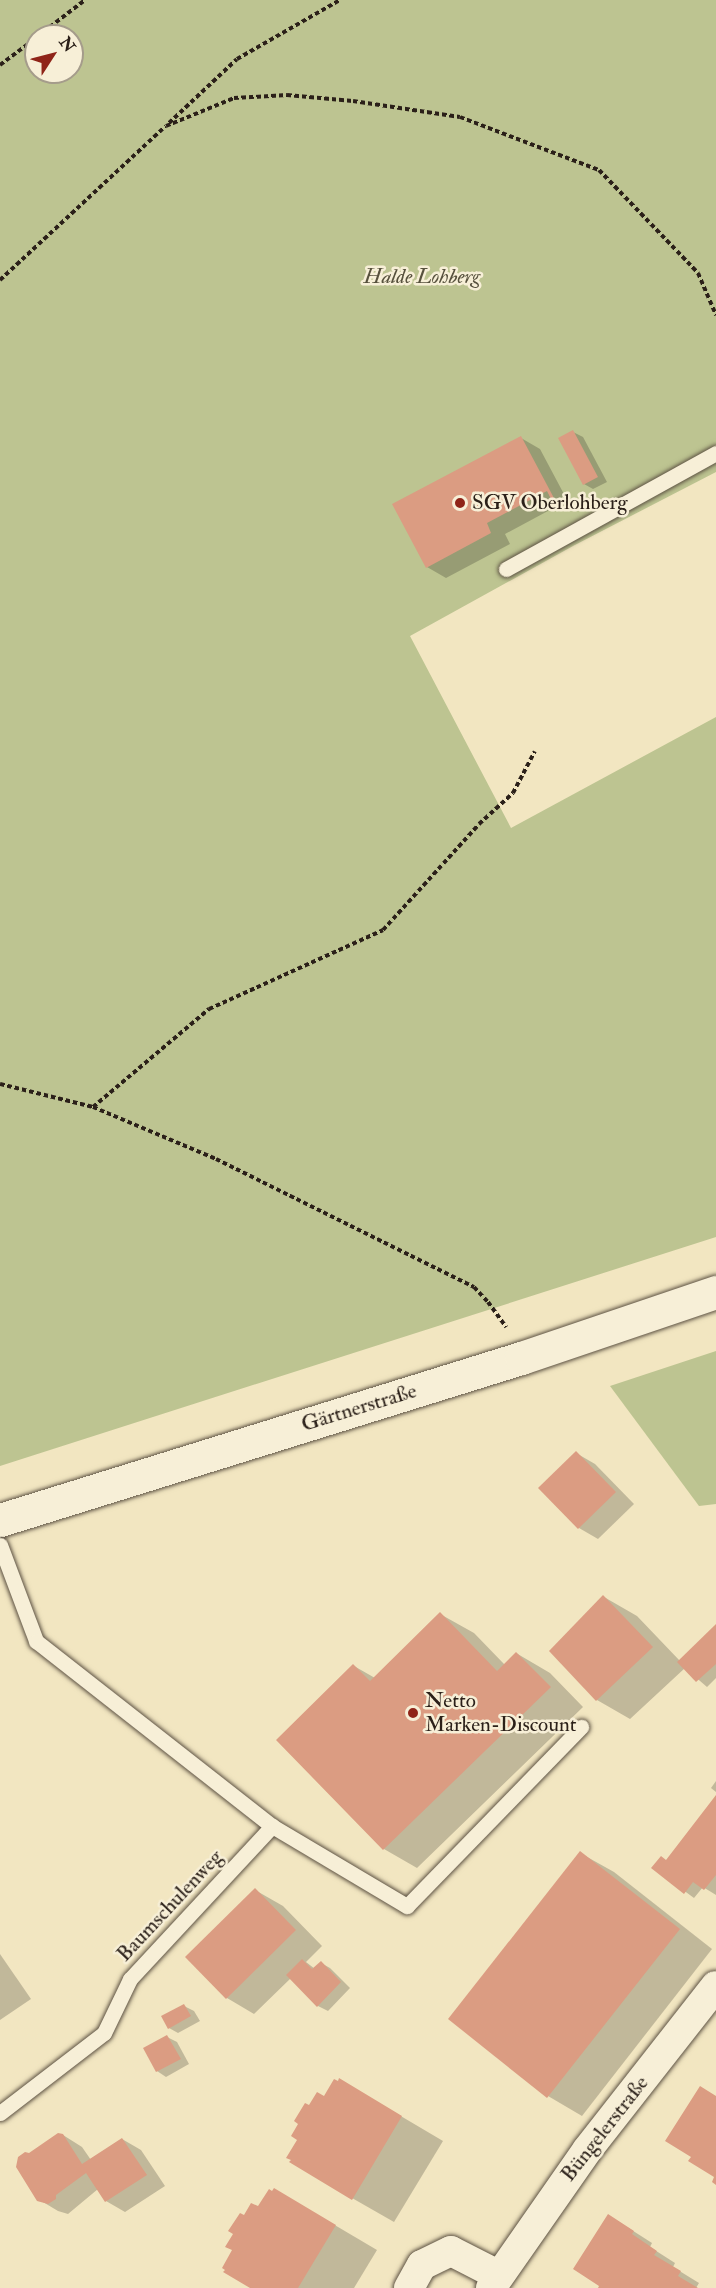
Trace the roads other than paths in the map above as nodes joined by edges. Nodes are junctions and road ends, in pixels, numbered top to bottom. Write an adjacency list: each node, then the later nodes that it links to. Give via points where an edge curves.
1 (716, 453): 2 (lane)
2 (506, 568)
3 (716, 1292): 4 (main road, Gärtnerstraße, via 521,1358)
4 (0, 1520)
5 (0, 1545): 7 (lane, via 36,1641)
6 (580, 1727): 7 (lane, via 407,1906)
7 (272, 1826): 9 (lane, Baumschulenweg, via 130,1979 105,2033)
8 (716, 1986): 10 (street, Büngelerstraße, via 588,2149)
9 (0, 2113)
10 (494, 2282): 11 (street, Büngelerstraße, via 451,2251 422,2265)
11 (409, 2288)

